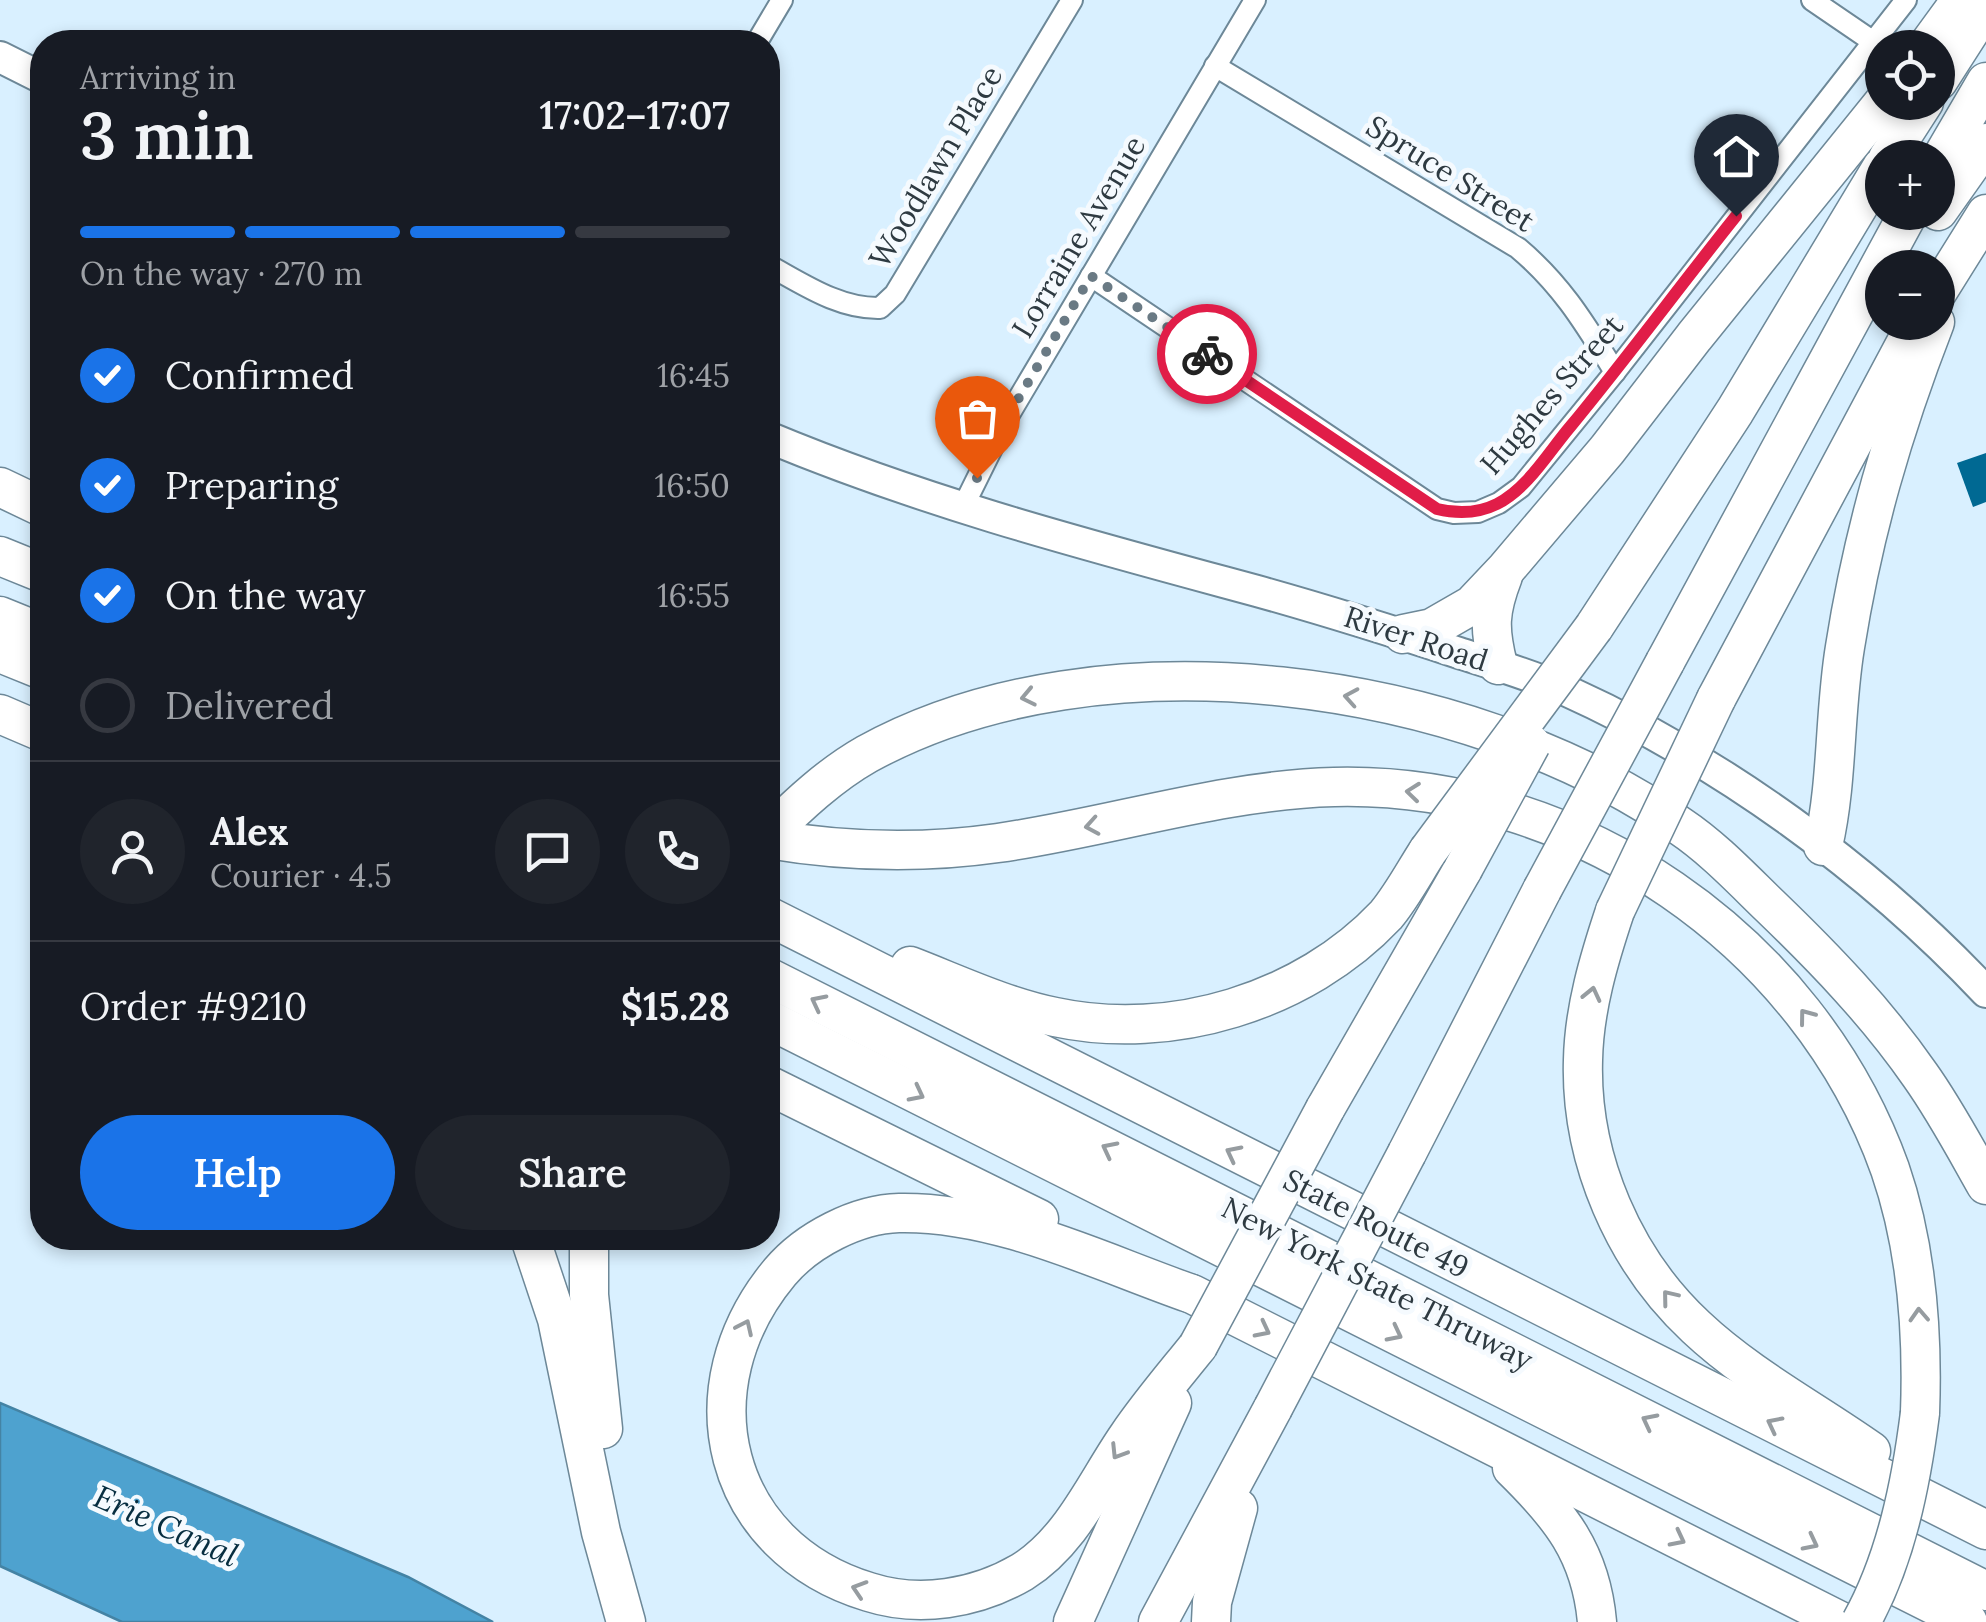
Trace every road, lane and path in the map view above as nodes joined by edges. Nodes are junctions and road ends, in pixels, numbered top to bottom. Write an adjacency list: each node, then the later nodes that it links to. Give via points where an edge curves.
1 (782, 0): 8 (street)
2 (1072, 0): 26 (street, Woodlawn Place, via 895,294 880,308 858,308)
3 (1254, 0): 15 (street, Lorraine Avenue)
4 (1812, 0): 11 (street)
5 (1906, 0): 9 (street, Hughes Street)
6 (1961, 0): 10 (highway)
7 (1986, 6): 12 (highway)
8 (764, 30)
9 (1884, 30)
10 (1939, 30)
11 (1865, 36)
12 (1955, 54)
13 (1865, 56): 33 (street, Hughes Street)
14 (0, 57): 16 (main road)
15 (1215, 66): 27 (street, Lorraine Avenue); 33 (street, Spruce Street, via 1518,248 1570,299)
16 (30, 72)
17 (1986, 82): 19 (highway)
18 (1869, 120): 42 (highway)
19 (1952, 140)
20 (1986, 143): 21 (highway)
21 (1955, 187)
22 (1865, 195): 44 (highway)
23 (1977, 228): 25 (highway); 28 (highway)
24 (1898, 230): 32 (highway)
25 (1955, 264)
26 (780, 271)
27 (1091, 276): 33 (street, Hughes Street, via 1437,509 1454,513 1478,512 1521,486); 37 (street, Lorraine Avenue)
28 (1955, 277)
29 (1865, 313): 32 (highway)
30 (1908, 340): 70 (highway, one-way to 30, bridge, via 1749,1370 1676,1307 1643,1265 1600,1178 1582,1061 1589,1002 1615,911 1716,699)
31 (1928, 340): 55 (highway, via 1872,504 1844,650)
32 (1824, 368): 68 (highway, bridge)
33 (1615, 372)
34 (780, 442): 37 (main road, River Road)
35 (0, 487): 36 (highway)
36 (30, 501)
37 (962, 509): 46 (main road, River Road)
38 (0, 514): 39 (highway)
39 (30, 523)
40 (0, 556): 41 (highway)
41 (30, 568)
42 (1506, 569): 46 (highway, via 1472,604 1432,628); 49 (highway, via 1490,631)
43 (0, 616): 45 (highway)
44 (1594, 627): 56 (highway, bridge, via 1388,912 1308,976 1239,1008 1118,1024 1052,1017); 67 (highway, bridge)
45 (30, 628)
46 (1403, 634): 49 (main road, River Road)
47 (0, 653): 48 (highway)
48 (30, 665)
49 (1498, 666): 55 (main road, River Road, via 1633,724)
50 (0, 714): 51 (highway)
51 (30, 727)
52 (780, 824): 53 (highway, one-way to 52, via 1550,752 1397,706 1216,682 1072,688 956,717 866,755 806,796)
53 (1683, 828): 62 (highway, via 1811,920 1867,975); 63 (highway, via 1858,995 1920,1074)
54 (780, 840): 78 (highway, one-way to 54, bridge, via 1898,1527 1920,1413 1918,1291 1908,1235 1890,1168 1832,1051 1749,950 1691,902 1598,845 1524,814 1402,790 1270,793 998,843 902,852)
55 (1822, 846): 59 (main road, River Road, via 1943,947)
56 (780, 918)
57 (780, 920): 70 (highway, State Route 49, one-way to 57)
58 (780, 983): 71 (highway, New York State Thruway, one-way to 58)
59 (1986, 992)
60 (780, 1025): 79 (highway, New York State Thruway, one-way to 79)
61 (780, 1091): 66 (highway)
62 (1986, 1140)
63 (1986, 1185)
64 (534, 1250): 72 (highway, via 557,1320)
65 (589, 1250): 72 (highway)
66 (1189, 1292): 67 (highway, one-way to 66, via 1058,1541 1024,1570 966,1594 892,1599 804,1563 752,1506 727,1432 728,1382 739,1336 760,1297 791,1260 856,1222 894,1213 993,1222); 69 (highway, one-way to 69)
67 (1198, 1346): 73 (highway)
68 (1273, 1408): 74 (highway); 75 (highway, via 1225,1550)
69 (1486, 1442): 76 (highway, via 1551,1506 1579,1549); 77 (highway, one-way to 77)
70 (1978, 1526)
71 (1986, 1591)
72 (626, 1622)
73 (1073, 1622)
74 (1158, 1622)
75 (1211, 1622)
76 (1597, 1622)
77 (1842, 1622)
78 (1861, 1622)
79 (1968, 1622)

